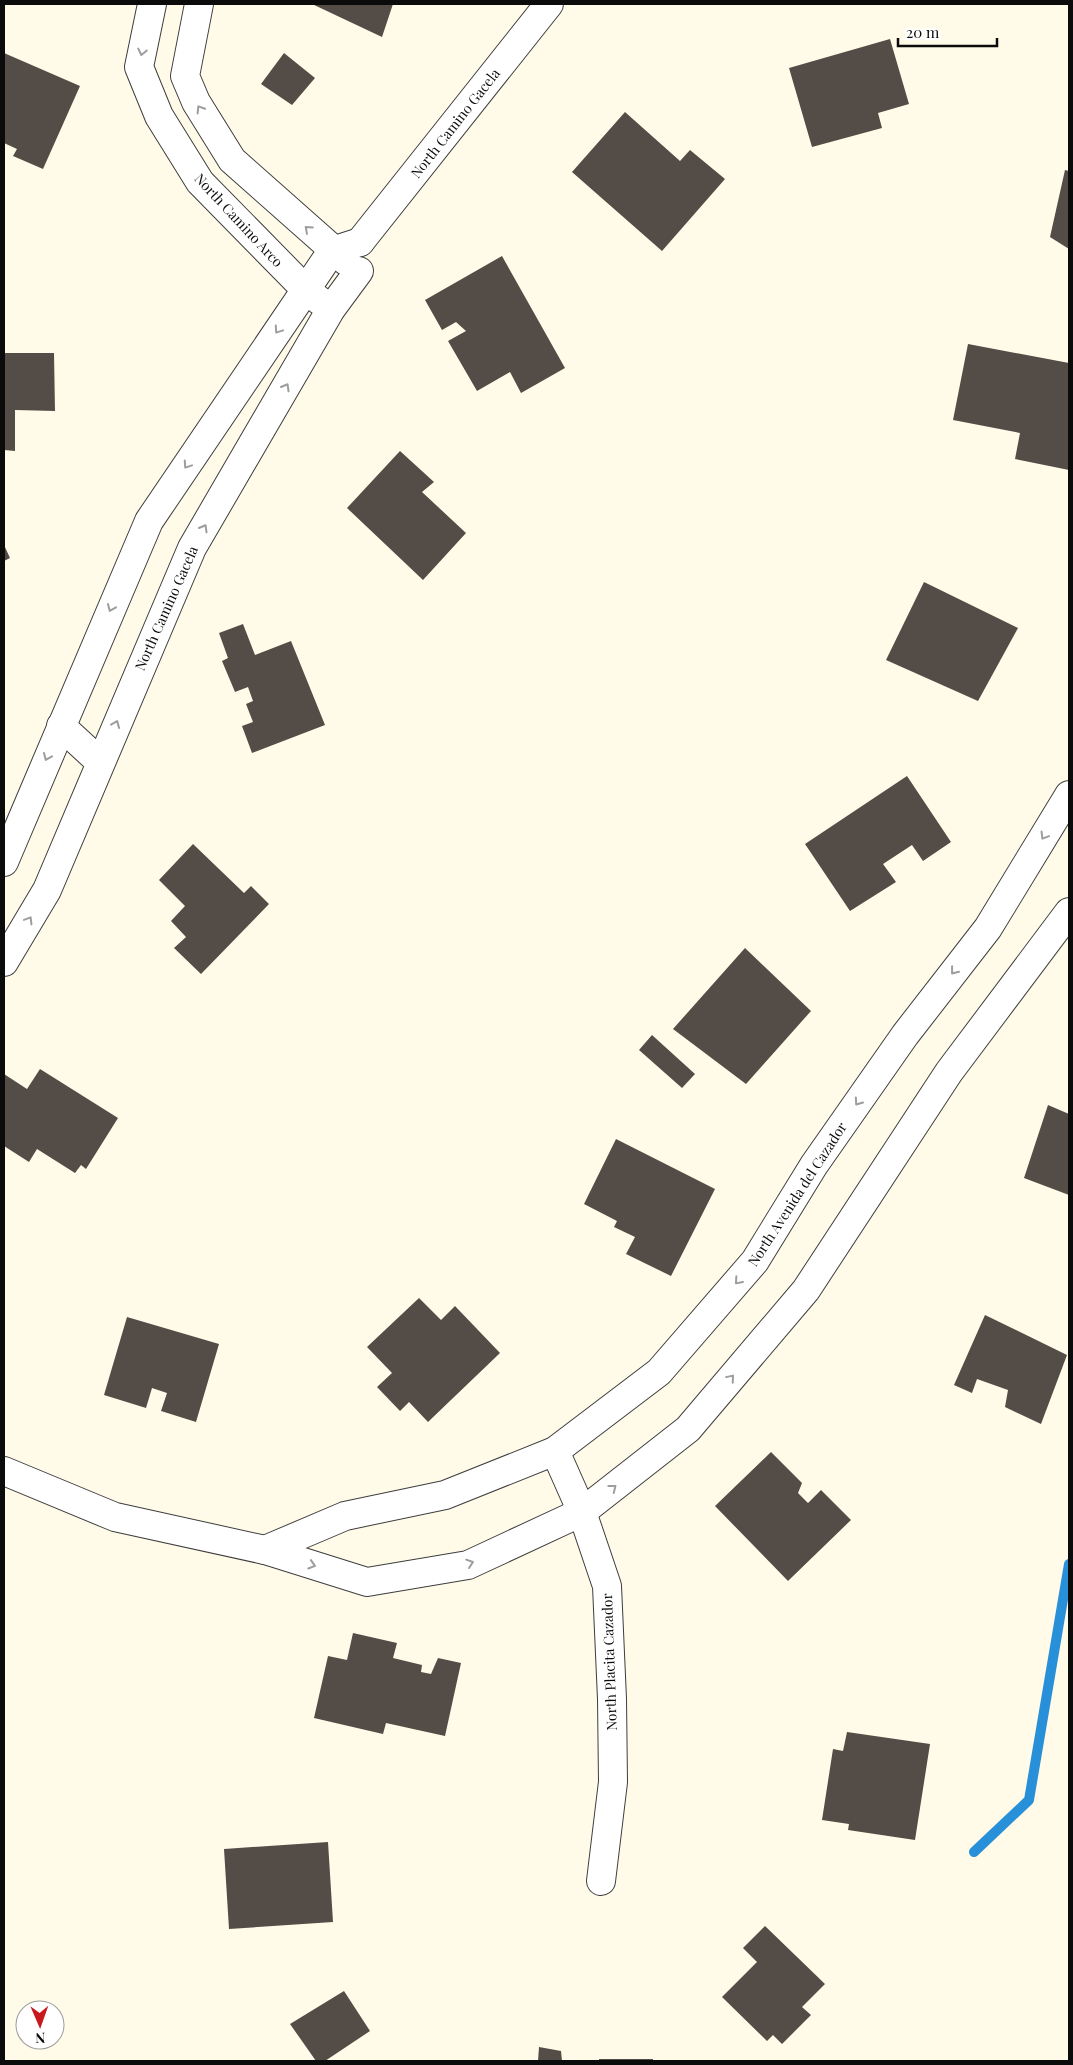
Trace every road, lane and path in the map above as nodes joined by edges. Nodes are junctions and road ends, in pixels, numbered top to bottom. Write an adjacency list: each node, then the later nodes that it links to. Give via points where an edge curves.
1 (152, 4): 7 (street, North Camino Arco, one-way to 7, via 139,67 159,116 200,182)
2 (198, 4): 5 (street, one-way to 2, via 232,160 196,102 185,76)
3 (549, 4): 4 (street, North Camino Gacela)
4 (360, 242): 5 (street); 6 (street)
5 (332, 251): 6 (street); 7 (street)
6 (359, 271): 8 (street, North Camino Gacela)
7 (306, 290): 8 (street, North Camino Arco); 9 (street, one-way to 9, via 149,521)
8 (331, 309): 10 (street, North Camino Gacela, one-way to 8, via 192,548)
9 (60, 726): 10 (street); 12 (street, one-way to 12)
10 (100, 762): 14 (street, North Camino Gacela, one-way to 10, via 47,890)
11 (1069, 795): 15 (street, North Avenida del Cazador, one-way to 15, via 988,928 905,1035 814,1165 755,1261 659,1372)
12 (4, 862)
13 (1069, 912): 17 (street, one-way to 13, via 688,1429 806,1290 949,1072)
14 (4, 962)
15 (555, 1451): 17 (street, North Placita Cazador); 18 (street, North Avenida del Cazador, via 445,1495 345,1516)
16 (4, 1470): 18 (street, via 115,1517)
17 (582, 1512): 18 (street, one-way to 17, via 367,1582 468,1565); 19 (street, North Placita Cazador, via 607,1586 612,1782)
18 (265, 1550)
19 (601, 1881)

